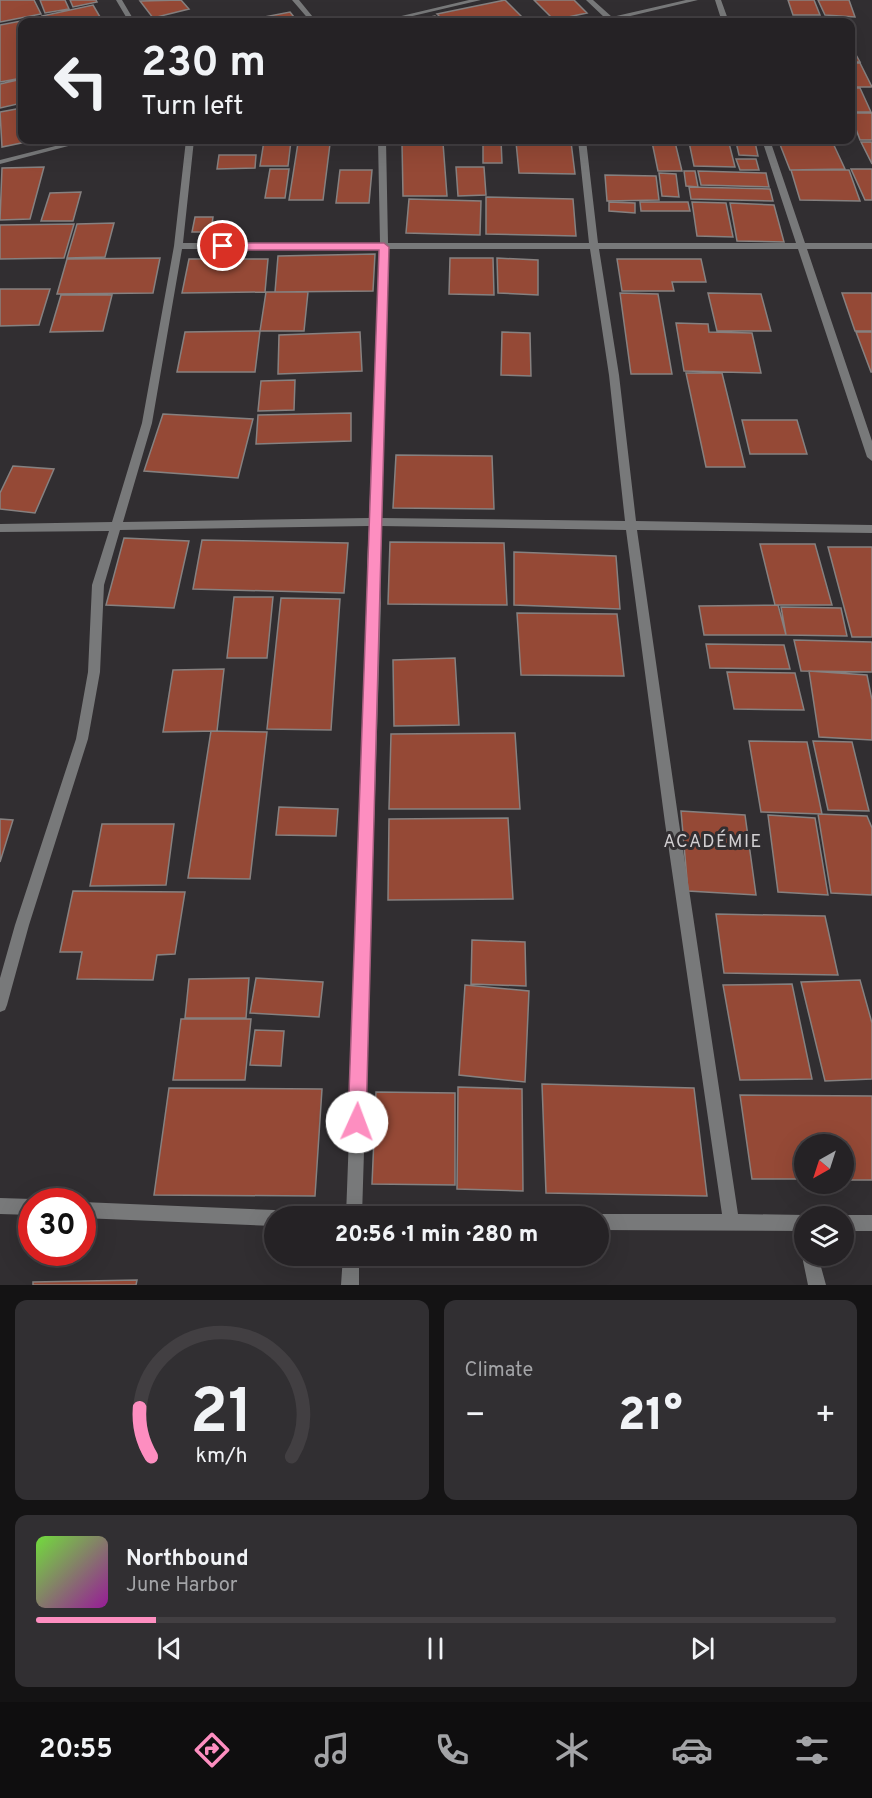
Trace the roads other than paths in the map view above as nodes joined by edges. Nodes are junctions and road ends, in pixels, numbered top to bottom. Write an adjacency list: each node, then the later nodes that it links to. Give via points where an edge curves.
1 (119, 0): 8 (street)
2 (296, 0): 9 (street)
3 (478, 0): 7 (street)
4 (589, 0): 11 (street)
5 (694, 0): 12 (street)
6 (718, 0): 13 (street)
7 (466, 1): 10 (street)
8 (130, 18)
9 (311, 18)
10 (396, 18)
11 (609, 18)
12 (614, 18)
13 (725, 18)
14 (71, 144): 19 (street)
15 (190, 144): 20 (street)
16 (382, 144): 23 (street)
17 (582, 144): 24 (street)
18 (767, 144): 21 (street)
19 (0, 162)
20 (178, 246): 23 (street); 29 (street, via 147,423)
21 (802, 246): 22 (street); 24 (street); 25 (street)
22 (872, 246)
23 (384, 247): 24 (street); 26 (street)
24 (594, 248): 27 (street, via 614,375)
25 (872, 457)
26 (375, 522): 27 (street); 29 (street); 33 (street)
27 (631, 526): 30 (street); 38 (street)
28 (0, 528): 29 (street)
29 (116, 528): 31 (street, via 98,585 94,672 82,739)
30 (872, 529)
31 (0, 1005)
32 (0, 1206): 34 (street)
33 (354, 1206)
34 (18, 1207)
35 (96, 1210): 36 (street)
36 (264, 1218)
37 (609, 1222): 38 (street)
38 (731, 1222): 41 (street)
39 (854, 1223): 40 (street)
40 (872, 1223)
41 (794, 1226)
42 (351, 1266): 44 (street)
43 (812, 1266): 45 (street)
44 (350, 1285)
45 (817, 1285)

